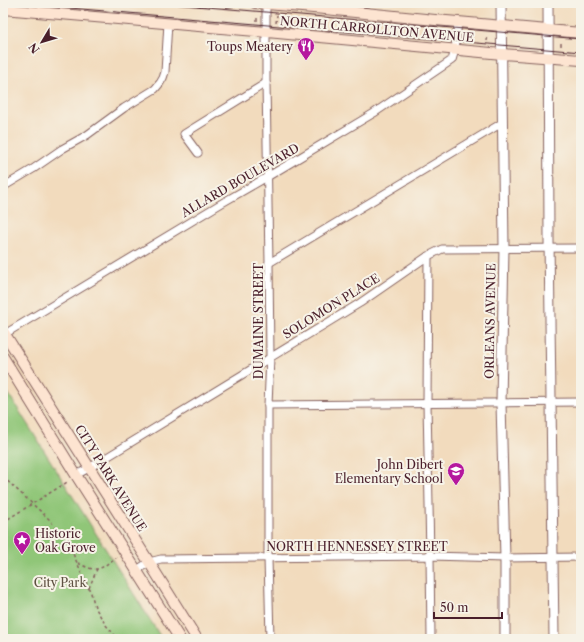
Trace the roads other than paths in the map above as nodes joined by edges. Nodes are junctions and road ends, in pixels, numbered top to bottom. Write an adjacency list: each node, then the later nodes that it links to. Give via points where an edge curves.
1 (255, 3): 4 (main road, NORTH CARROLLTON AVENUE)
2 (501, 3): 10 (street, ORLEANS AVENUE)
3 (548, 3): 11 (street)
4 (266, 4): 5 (main road, NORTH CARROLLTON AVENUE); 12 (street, DUMAINE STREET)
5 (311, 5): 8 (main road, NORTH CARROLLTON AVENUE)
6 (23, 7): 7 (main road, NORTH CARROLLTON AVENUE); 9 (main road, NORTH CARROLLTON AVENUE)
7 (3, 9)
8 (458, 22): 10 (main road, NORTH CARROLLTON AVENUE); 14 (street, ALLARD BOULEVARD)
9 (168, 23): 12 (main road, NORTH CARROLLTON AVENUE); 22 (street, via 163,78 155,90)
10 (501, 25): 11 (main road, NORTH CARROLLTON AVENUE); 15 (street, ORLEANS AVENUE)
11 (548, 30): 13 (main road, NORTH CARROLLTON AVENUE); 16 (street)
12 (267, 32): 14 (main road, NORTH CARROLLTON AVENUE); 18 (street, DUMAINE STREET)
13 (581, 33)
14 (455, 50): 15 (main road, NORTH CARROLLTON AVENUE); 21 (street, ALLARD BOULEVARD, via 452,60 374,113)
15 (502, 54): 16 (main road, NORTH CARROLLTON AVENUE); 19 (street, ORLEANS AVENUE)
16 (548, 58): 17 (main road, NORTH CARROLLTON AVENUE); 24 (street)
17 (581, 60)
18 (266, 83): 20 (street, via 184,134); 21 (street, DUMAINE STREET)
19 (502, 123): 23 (street, ORLEANS AVENUE); 27 (street)
20 (198, 153)
21 (267, 177): 27 (street, DUMAINE STREET); 28 (street, ALLARD BOULEVARD)
22 (3, 187)
23 (504, 248): 24 (street, SOLOMON PLACE); 26 (street, SOLOMON PLACE, via 442,249); 34 (street, ORLEANS AVENUE)
24 (549, 248): 25 (street, SOLOMON PLACE); 31 (street)
25 (581, 248)
26 (428, 256): 30 (street, SOLOMON PLACE, via 360,303); 33 (street)
27 (269, 263): 30 (street, DUMAINE STREET)
28 (4, 333): 36 (main road, CITY PARK AVENUE)
29 (3, 357): 37 (main road)
30 (270, 358): 35 (street, DUMAINE STREET); 36 (street, SOLOMON PLACE)
31 (552, 402): 32 (street); 34 (street); 39 (street)
32 (581, 402)
33 (427, 403): 34 (street); 35 (street); 38 (street)
34 (501, 403): 42 (street, ORLEANS AVENUE)
35 (268, 405): 41 (street, DUMAINE STREET)
36 (89, 468): 37 (street, SOLOMON PLACE); 43 (main road, CITY PARK AVENUE)
37 (76, 475): 44 (main road)
38 (430, 556): 41 (street, NORTH HENNESSEY STREET); 42 (street, NORTH HENNESSEY STREET); 48 (street)
39 (553, 557): 40 (street, NORTH HENNESSEY STREET); 42 (street, NORTH HENNESSEY STREET); 50 (street)
40 (581, 557)
41 (268, 558): 43 (street, NORTH HENNESSEY STREET, via 161,559); 47 (street, DUMAINE STREET)
42 (505, 558): 49 (street, ORLEANS AVENUE)
43 (149, 562): 44 (street, NORTH HENNESSEY STREET); 46 (main road, CITY PARK AVENUE)
44 (137, 570): 45 (main road)
45 (180, 639)
46 (196, 639)
47 (270, 639)
48 (430, 639)
49 (505, 639)
50 (554, 639)

